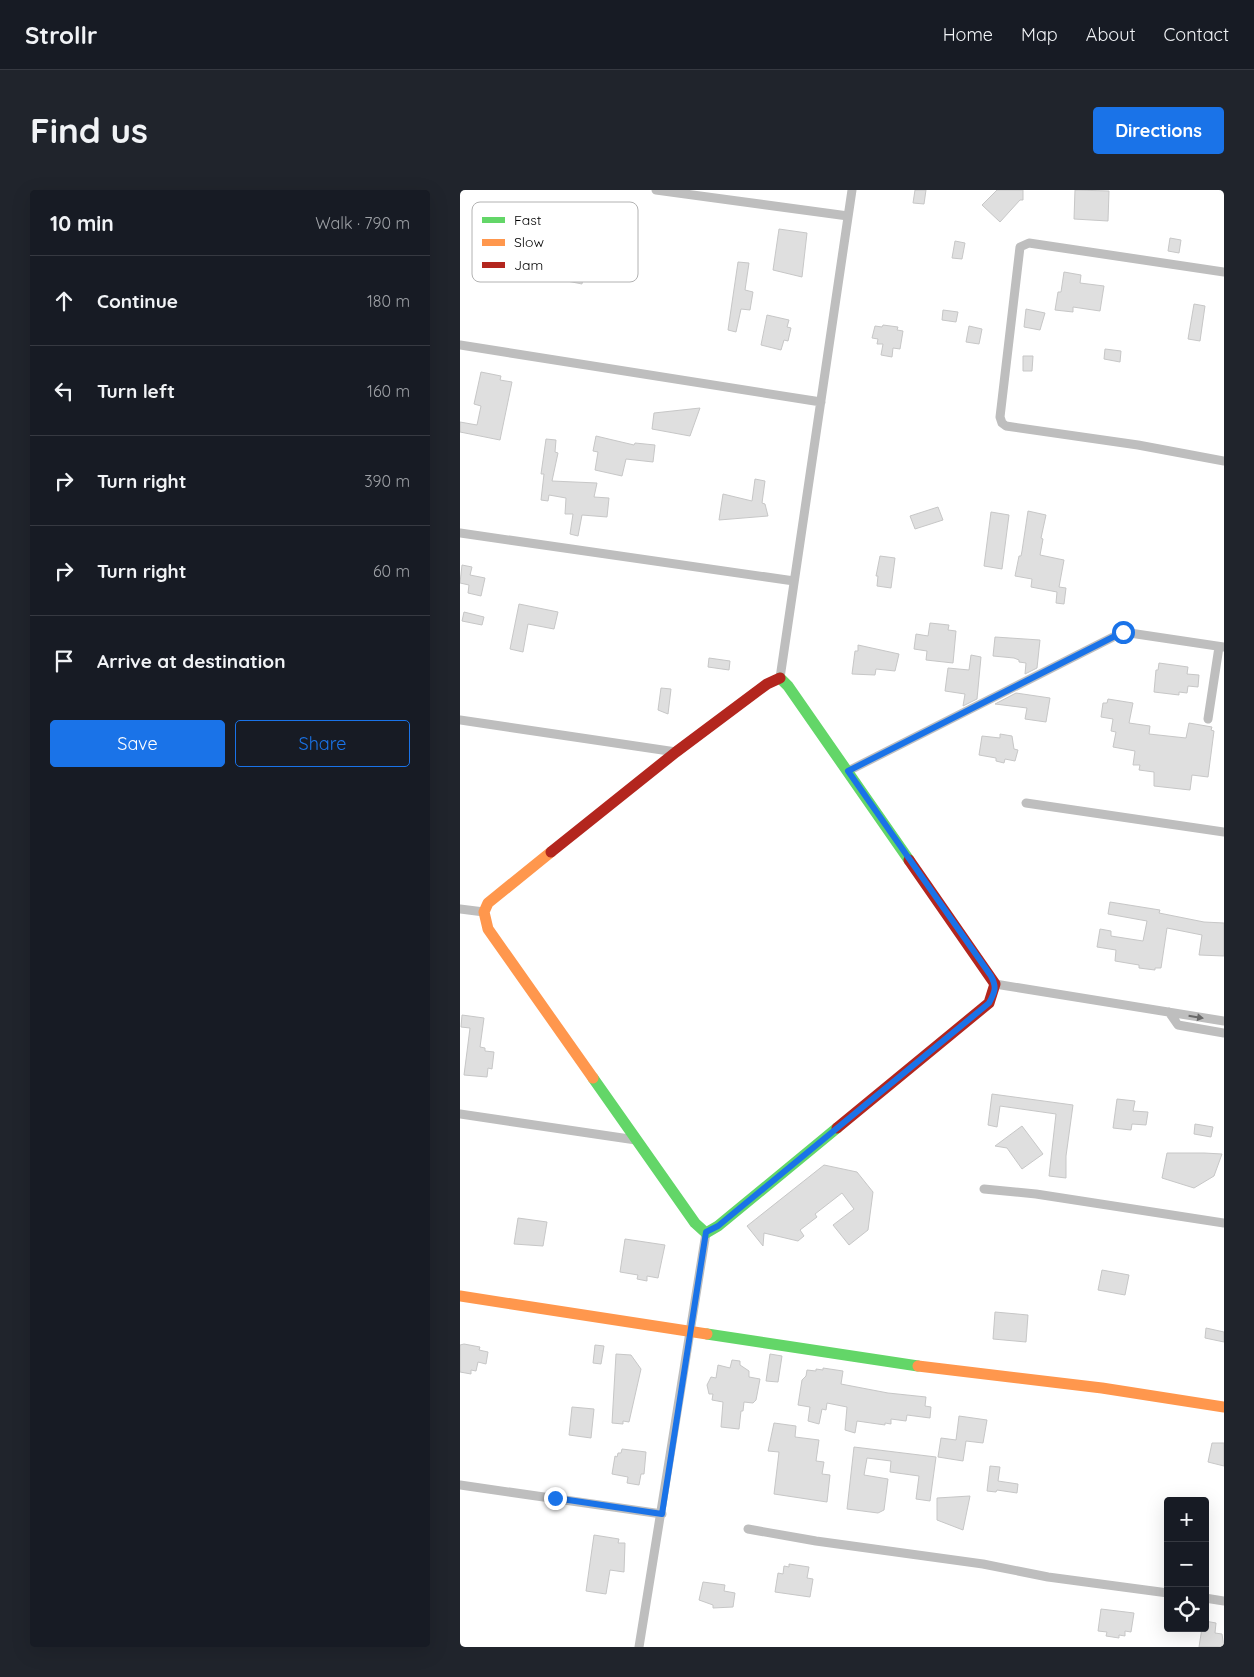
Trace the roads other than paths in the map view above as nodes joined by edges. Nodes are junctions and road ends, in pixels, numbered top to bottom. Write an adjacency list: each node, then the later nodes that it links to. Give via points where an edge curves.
1 (656, 190): 3 (street)
2 (852, 190): 3 (street)
3 (848, 216): 6 (street)
4 (1224, 272): 7 (street, via 1024,244 1020,247 1000,417 1006,426)
5 (460, 345): 6 (street)
6 (821, 402): 9 (street)
7 (1224, 461)
8 (460, 533): 9 (street)
9 (794, 581): 11 (street)
10 (1222, 647): 12 (street); 15 (street, via 1123,632)
11 (780, 678): 14 (street, via 767,684); 15 (street)
12 (1208, 719)
13 (460, 720): 14 (street)
14 (676, 752): 19 (street, via 488,903)
15 (848, 771): 20 (street)
16 (1026, 803): 17 (street)
17 (1224, 832)
18 (460, 909): 19 (street)
19 (484, 912): 25 (street, via 488,929)
20 (996, 984): 21 (street); 28 (street, via 989,1003 718,1226)
21 (1169, 1012): 22 (street, one-way to 22); 23 (street, via 1178,1025)
22 (1224, 1021)
23 (1224, 1033)
24 (460, 1114): 25 (street)
25 (636, 1140): 28 (street, via 695,1223)
26 (984, 1189): 27 (street)
27 (1224, 1223)
28 (706, 1232): 30 (street)
29 (460, 1296): 30 (street)
30 (689, 1331): 31 (street, via 910,1365 1102,1388); 33 (street)
31 (1224, 1407)
32 (460, 1485): 33 (street)
33 (662, 1514): 38 (street)
34 (748, 1529): 35 (street)
35 (1164, 1592)
36 (1209, 1599): 37 (street)
37 (1224, 1601)
38 (639, 1647)

